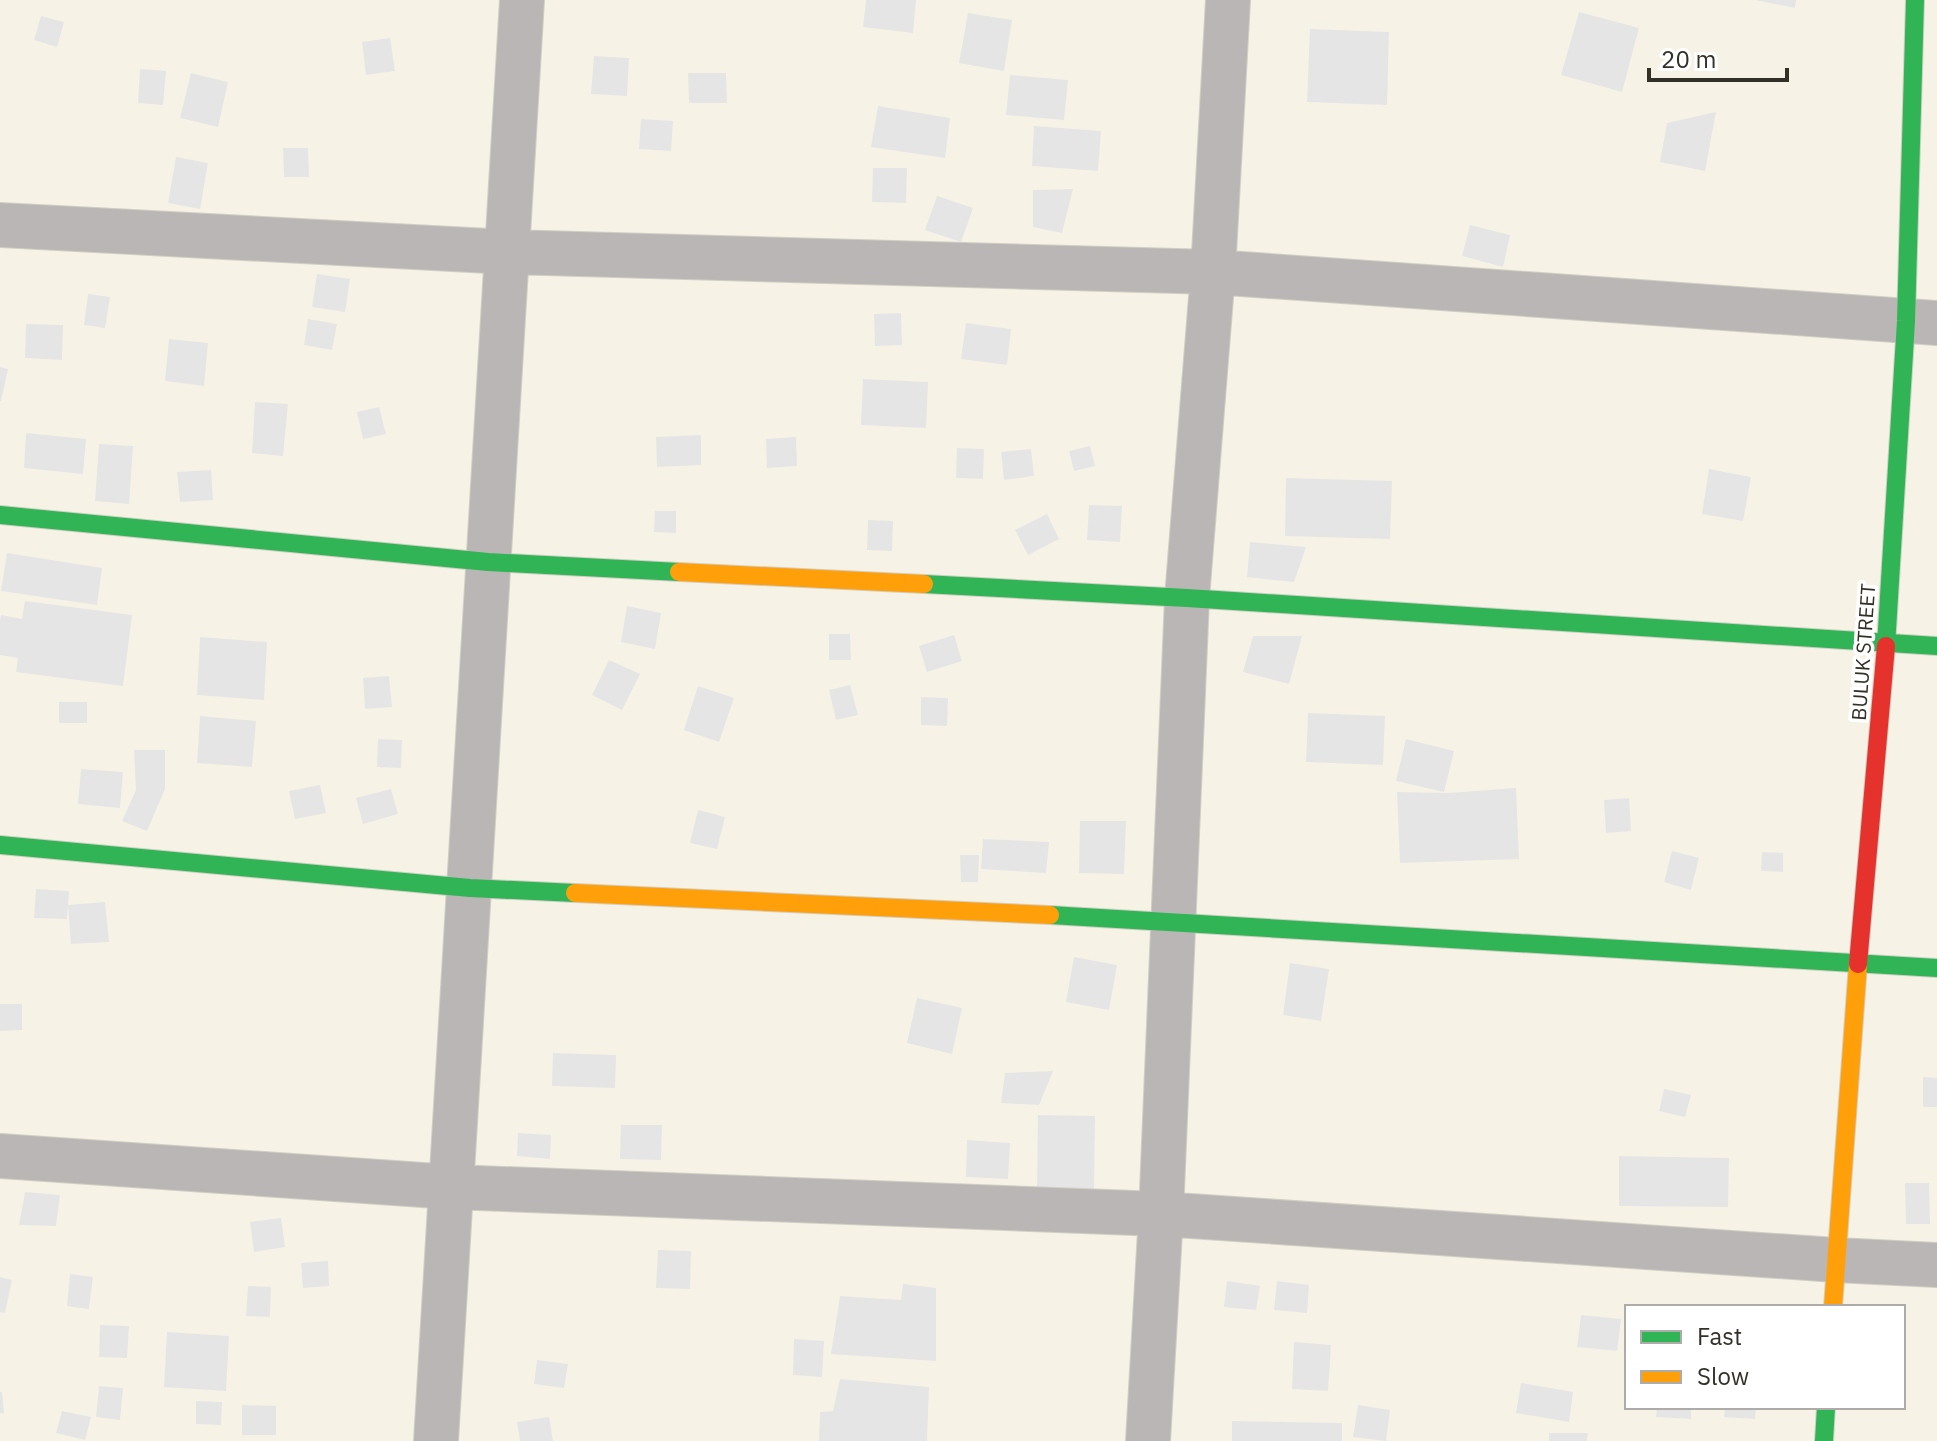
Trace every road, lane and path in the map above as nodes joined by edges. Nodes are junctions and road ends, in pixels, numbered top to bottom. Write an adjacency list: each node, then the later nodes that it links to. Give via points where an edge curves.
1 (522, 0): 5 (street)
2 (1228, 0): 6 (street)
3 (1922, 15): 7 (street, BULUK STREET)
4 (0, 225): 5 (street)
5 (508, 252): 6 (street); 9 (street)
6 (1213, 272): 7 (street); 10 (street)
7 (1922, 322): 11 (street, BULUK STREET)
8 (0, 515): 9 (street)
9 (488, 562): 10 (street); 14 (street)
10 (1187, 598): 11 (street); 15 (street)
11 (1886, 644): 12 (street); 16 (street, BULUK STREET)
12 (1937, 646)
13 (0, 845): 14 (street)
14 (470, 888): 15 (street); 19 (street)
15 (1175, 921): 16 (street); 20 (street)
16 (1858, 962): 17 (street); 21 (street, BULUK STREET)
17 (1937, 968)
18 (0, 1156): 19 (street)
19 (452, 1187): 20 (street); 25 (street)
20 (1161, 1214): 21 (street); 26 (street)
21 (1836, 1260): 22 (street); 23 (street, BULUK STREET)
22 (1937, 1265)
23 (1833, 1305)
24 (1826, 1409): 27 (street)
25 (436, 1441)
26 (1148, 1441)
27 (1824, 1441)

